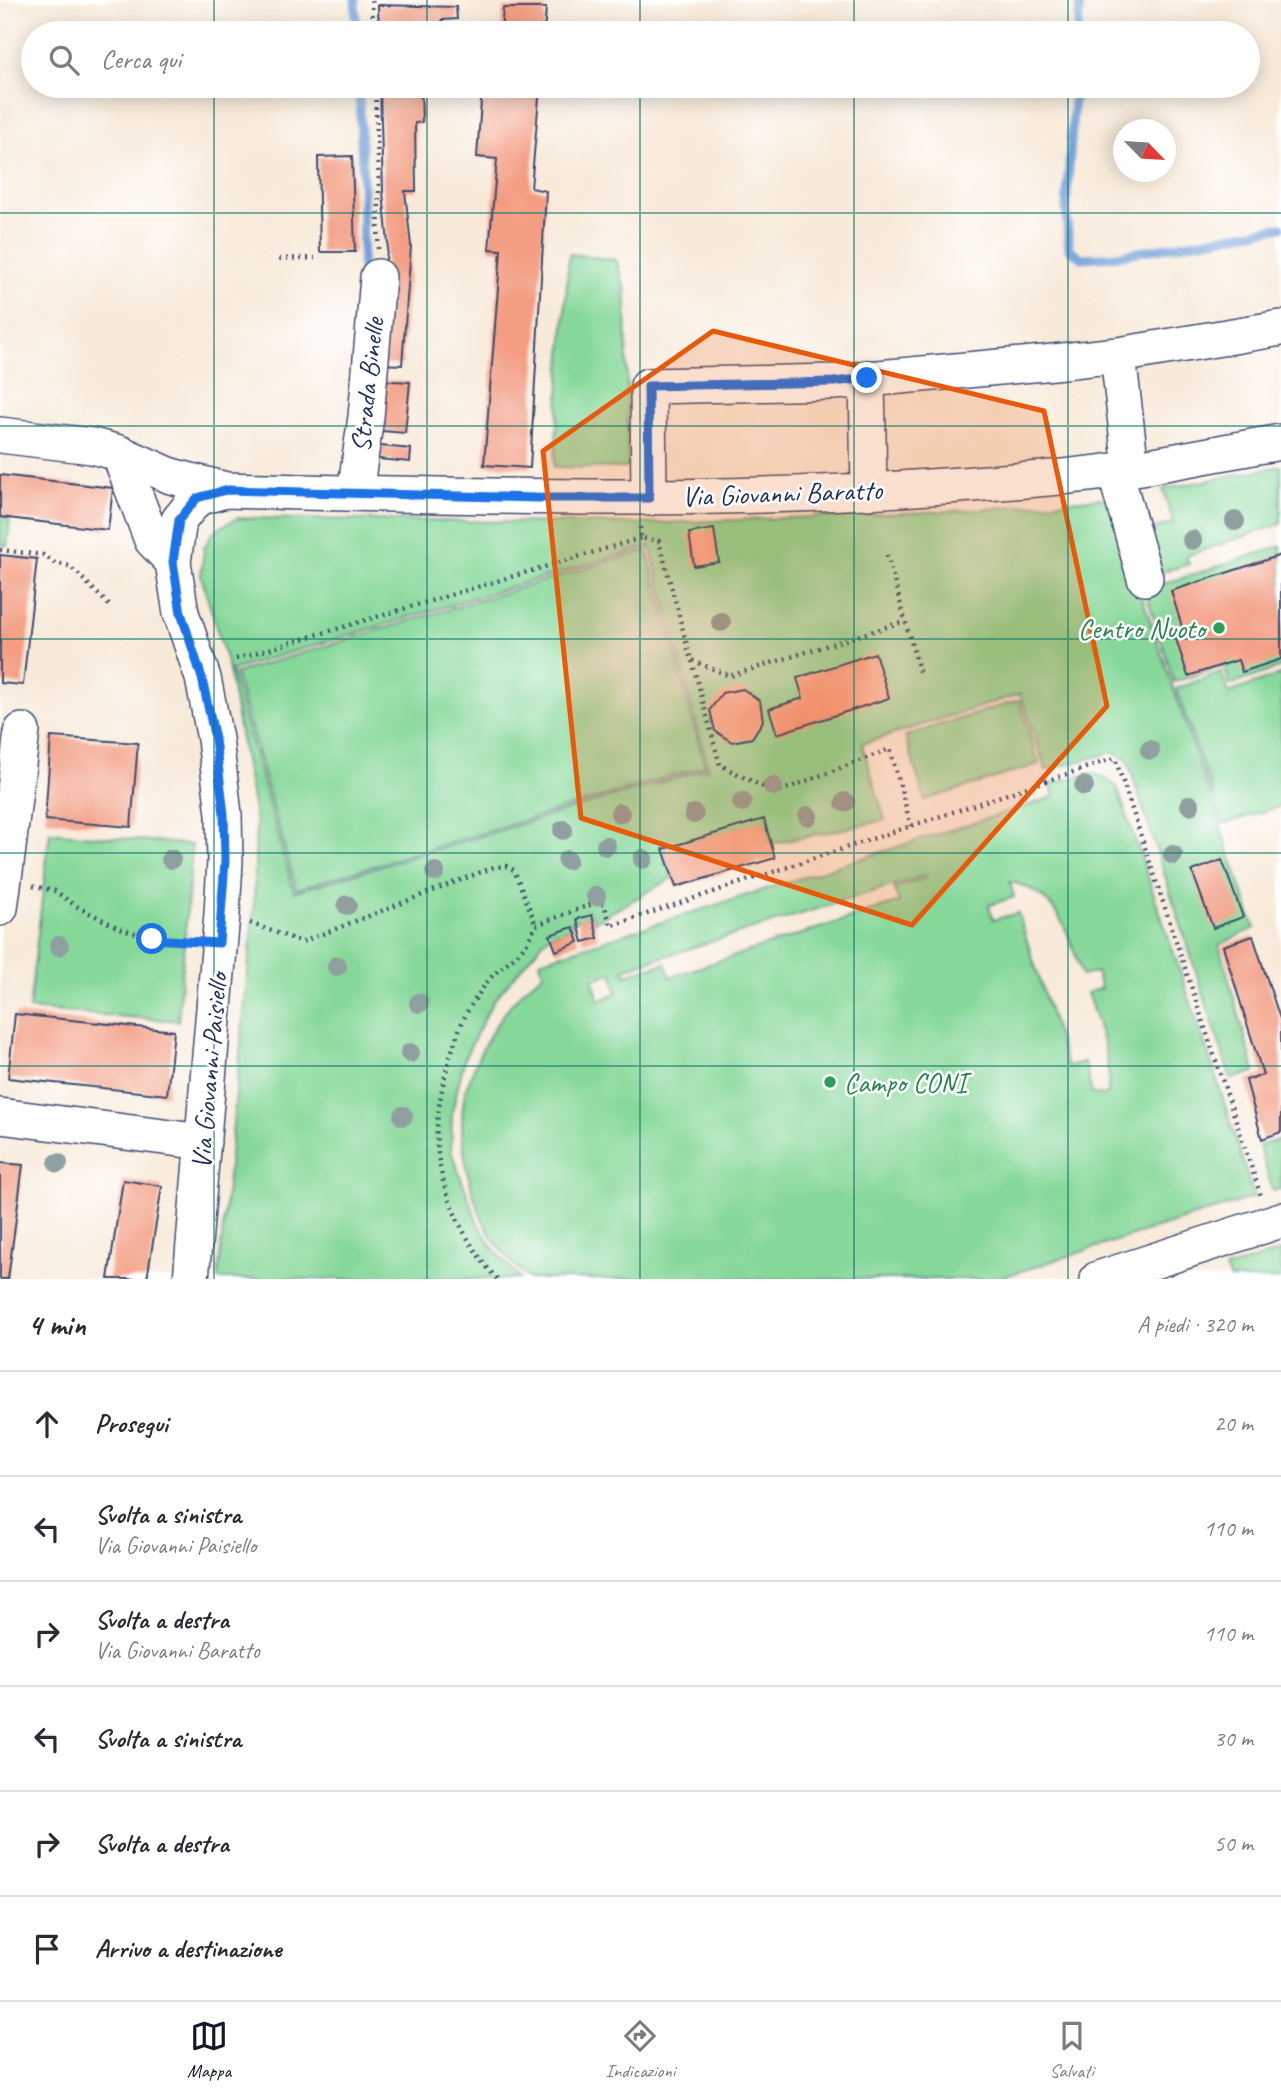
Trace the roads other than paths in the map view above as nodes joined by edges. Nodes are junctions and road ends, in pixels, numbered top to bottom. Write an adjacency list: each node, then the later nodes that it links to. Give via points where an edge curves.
1 (378, 266): 10 (street, Strada Binelle)
2 (1281, 328): 3 (street)
3 (1118, 355): 4 (street); 8 (street)
4 (867, 378): 9 (street); 12 (street, via 648,386)
5 (0, 435): 7 (street, Via Giovanni Baratto)
6 (1281, 442): 8 (street, Via Giovanni Baratto)
7 (119, 453): 11 (street, Via Giovanni Baratto); 13 (street, via 152,540)
8 (1123, 470): 9 (street, Via Giovanni Baratto); 14 (street)
9 (869, 492): 12 (street, Via Giovanni Baratto)
10 (355, 493): 11 (street, Via Giovanni Baratto); 12 (street, Via Giovanni Baratto)
11 (212, 494): 13 (street, Via Giovanni Paisiello, via 179,520)
12 (644, 498)
13 (173, 562): 18 (street, Via Giovanni Paisiello, via 181,613 215,739 224,814 221,929)
14 (1144, 578)
15 (22, 731): 16 (street)
16 (3, 870)
17 (0, 1115): 18 (street)
18 (203, 1142): 20 (street, Via Giovanni Paisiello)
19 (1275, 1222): 21 (street)
20 (191, 1279)
21 (1098, 1279)

